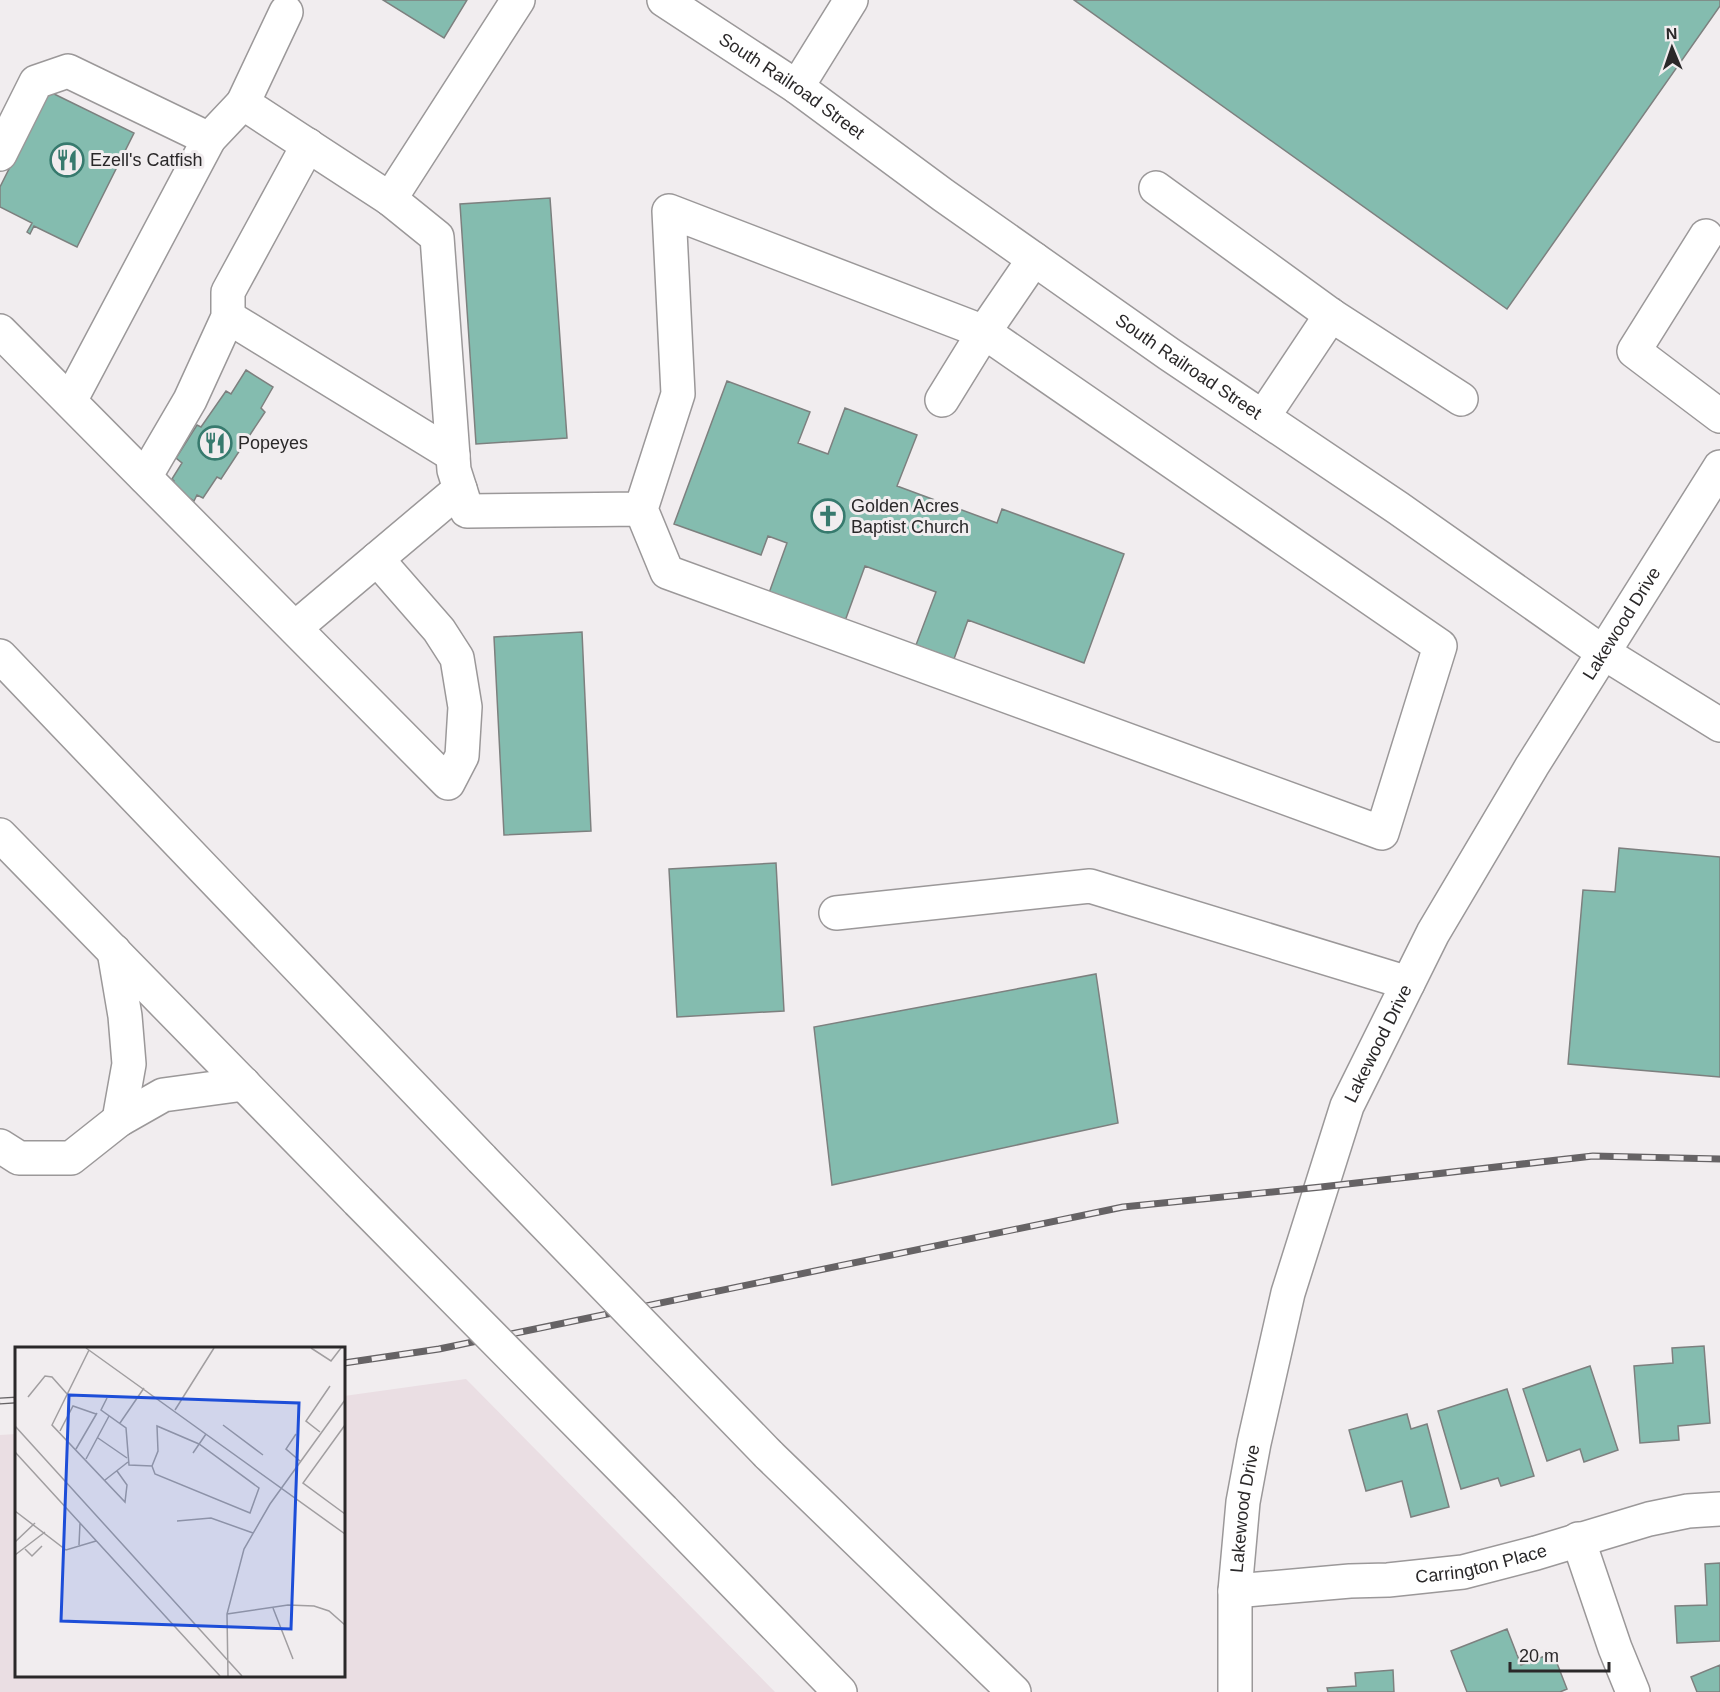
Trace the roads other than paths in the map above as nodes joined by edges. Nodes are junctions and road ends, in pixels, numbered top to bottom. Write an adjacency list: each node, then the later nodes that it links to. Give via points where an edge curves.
1 (518, 0): 11 (main road)
2 (664, 0): 5 (main road, South Railroad Street)
3 (851, 0): 5 (main road)
4 (286, 12): 6 (main road)
5 (797, 87): 13 (main road, South Railroad Street)
6 (243, 103): 7 (main road); 8 (main road)
7 (209, 139): 9 (main road, via 68,71 36,82); 20 (main road)
8 (308, 145): 11 (main road); 15 (main road, via 228,292)
9 (0, 154)
10 (1156, 188): 14 (main road)
11 (390, 199): 23 (main road, via 437,237)
12 (1707, 236): 21 (main road, via 1634,351)
13 (1034, 259): 17 (main road); 22 (main road, South Railroad Street)
14 (1331, 315): 18 (main road); 22 (main road)
15 (228, 317): 23 (main road); 25 (main road, via 190,399)
16 (0, 331): 20 (main road)
17 (984, 332): 19 (main road); 27 (main road, via 669,211 678,394); 27 (main road, via 1440,646 1382,833 667,572)
18 (1461, 399)
19 (942, 400)
20 (70, 401): 25 (main road)
21 (1720, 416)
22 (1263, 417): 30 (main road, South Railroad Street)
23 (453, 455): 26 (main road)
24 (1720, 467): 30 (main road, Lakewood Drive)
25 (145, 477): 29 (main road)
26 (460, 489): 27 (main road, via 467,511); 28 (main road)
27 (641, 509)
28 (377, 558): 29 (main road); 29 (main road, via 440,630 457,658 465,707 462,756 448,783)
29 (295, 628)
30 (1604, 653): 32 (main road, South Railroad Street); 36 (main road, Lakewood Drive, via 1532,766)
31 (0, 656): 44 (main road, bridge, via 768,1454)
32 (1720, 725)
33 (0, 835): 35 (main road)
34 (836, 913): 36 (main road, via 1090,886)
35 (114, 951): 37 (main road); 38 (main road, via 129,1064)
36 (1408, 982): 42 (main road, Lakewood Drive, via 1347,1106 1288,1293 1243,1502)
37 (244, 1084): 38 (main road, via 164,1095); 43 (main road, bridge)
38 (119, 1120): 39 (main road, via 71,1158 19,1158)
39 (0, 1146)
40 (1720, 1509): 41 (main road, Carrington Place, via 1649,1519)
41 (1578, 1539): 42 (main road, Carrington Place, via 1463,1572); 46 (main road)
42 (1235, 1591): 45 (main road, Lakewood Drive)
43 (840, 1692)
44 (1014, 1692)
45 (1235, 1692)
46 (1633, 1692)

